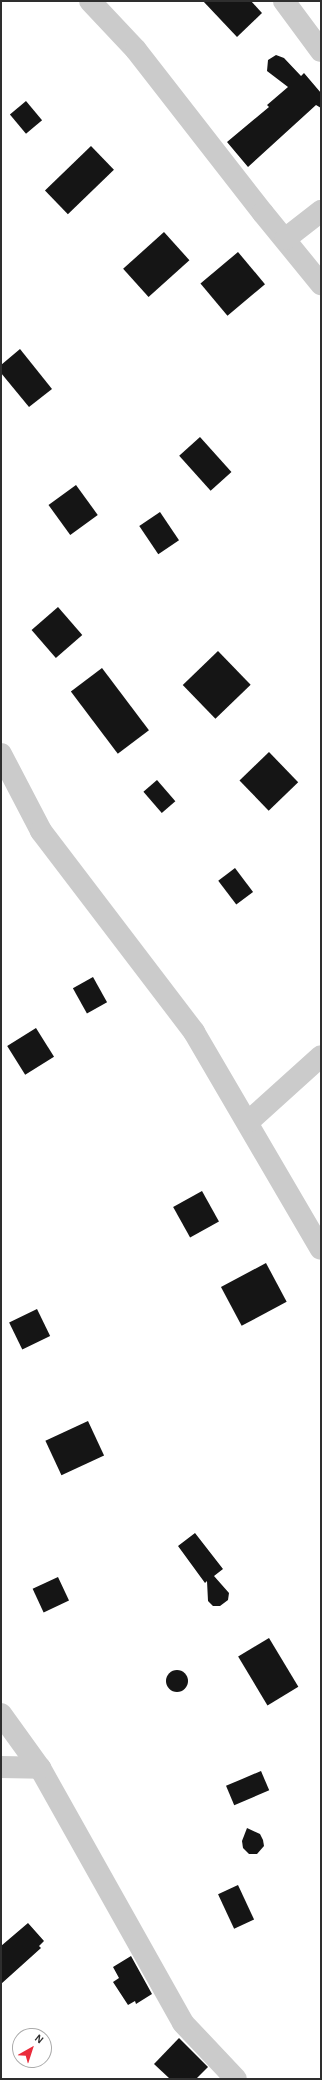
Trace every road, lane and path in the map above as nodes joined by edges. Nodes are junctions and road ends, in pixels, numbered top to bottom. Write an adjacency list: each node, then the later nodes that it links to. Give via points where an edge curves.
1 (90, 1): 5 (street, via 136,50)
2 (284, 1): 3 (street)
3 (321, 51)
4 (321, 211): 5 (street)
5 (285, 239): 6 (street)
6 (321, 284)
7 (1, 754): 9 (street, via 41,831 194,1032)
8 (321, 1056): 9 (street)
9 (248, 1122): 10 (street)
10 (321, 1249)
11 (1, 1714): 13 (street)
12 (1, 1767): 13 (street)
13 (40, 1768): 14 (street, via 183,2023)
14 (236, 2079)

